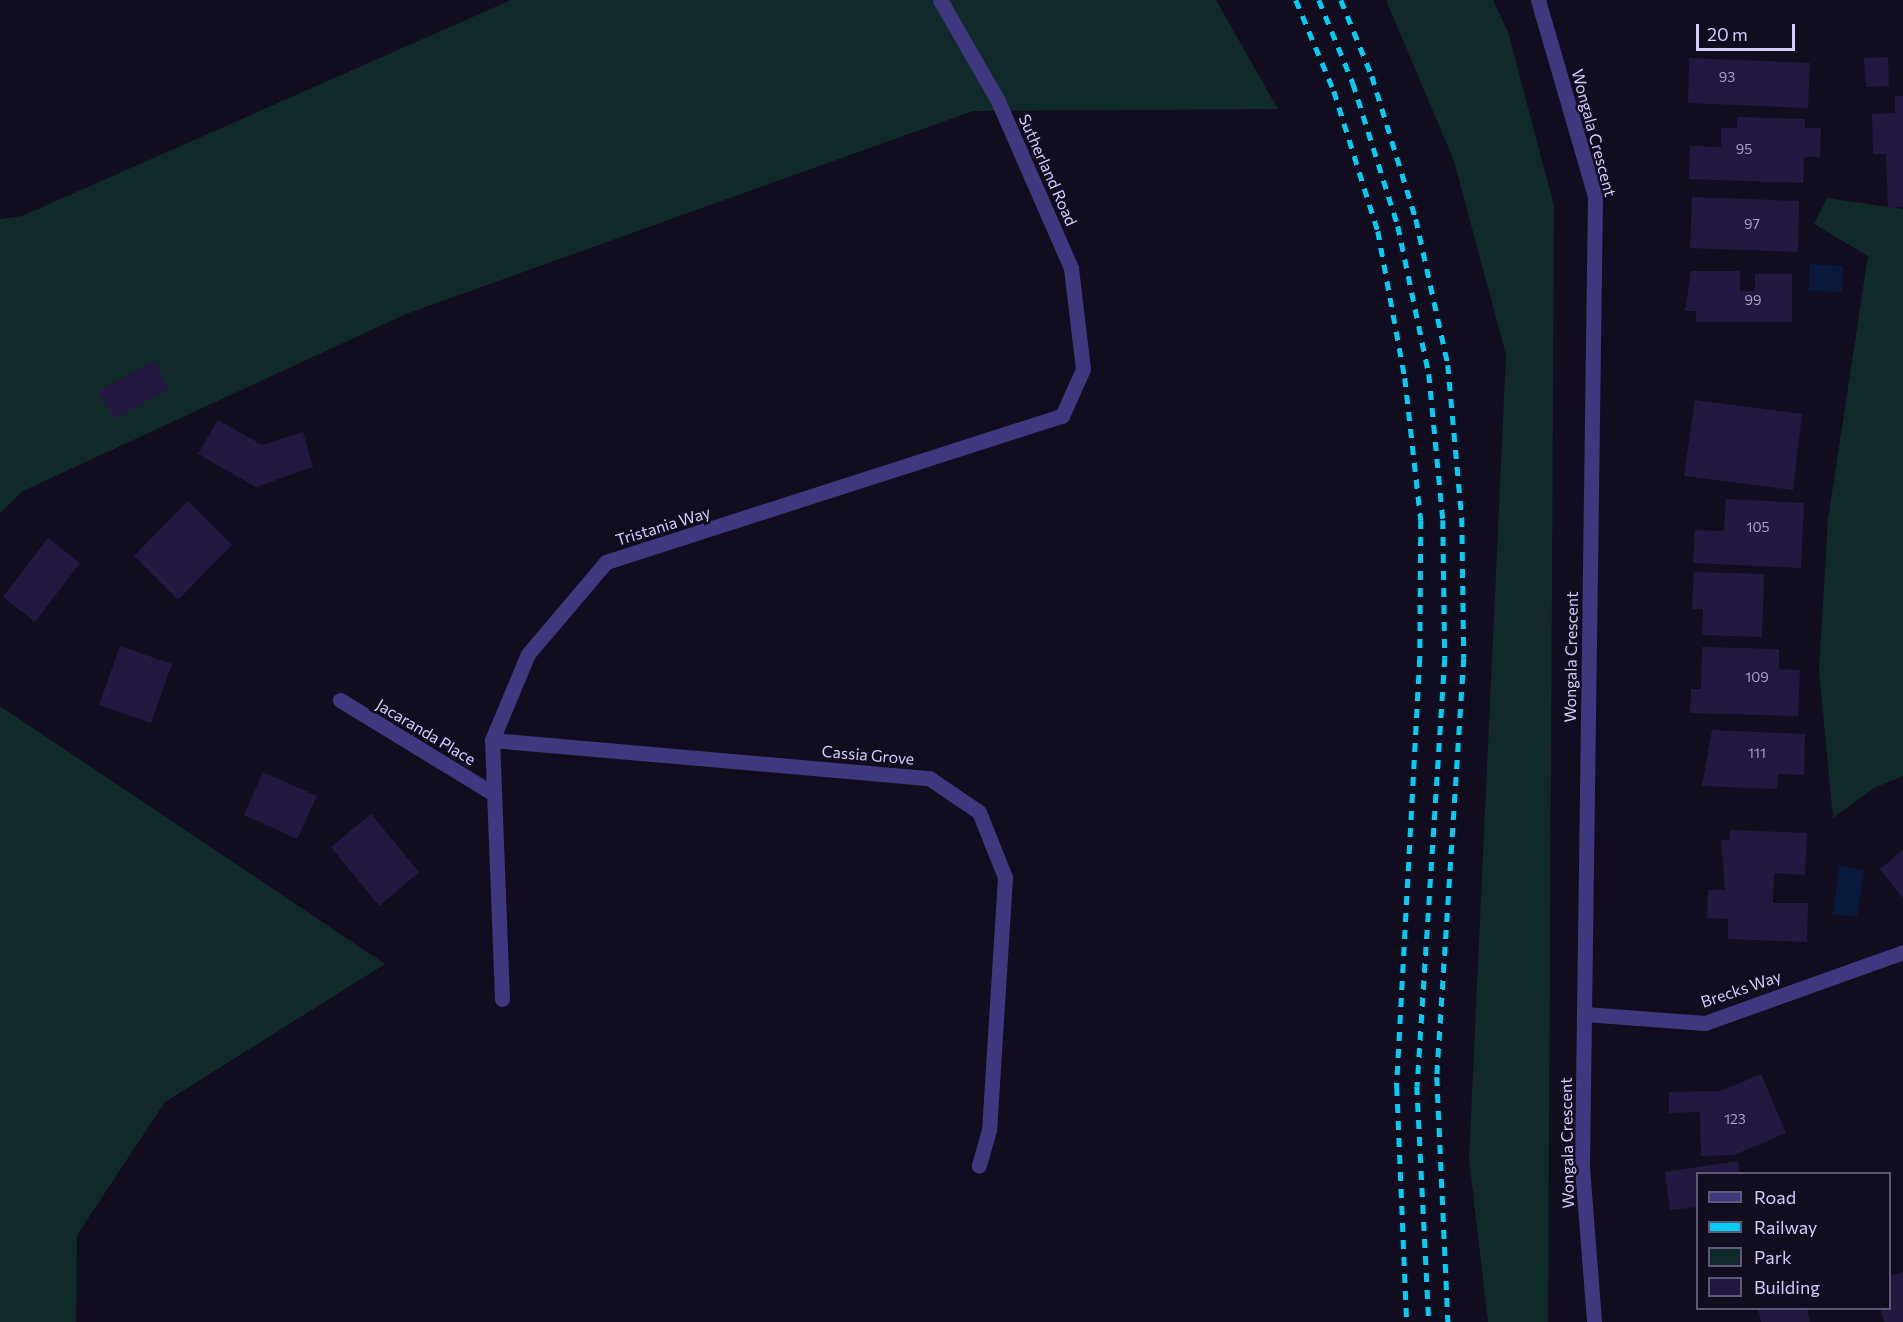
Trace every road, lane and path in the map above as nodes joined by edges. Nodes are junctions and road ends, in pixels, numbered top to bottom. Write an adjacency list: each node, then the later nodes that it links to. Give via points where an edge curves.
1 (940, 0): 3 (street, Sutherland Road, via 997,99 1071,268)
2 (1538, 0): 9 (street, Wongala Crescent, via 1595,196)
3 (1083, 369): 5 (street, Tristania Way, via 1062,416 606,562 528,654)
4 (340, 700): 6 (street, Jacaranda Place)
5 (492, 740): 6 (street, Tristania Way); 10 (street, Cassia Grove, via 928,778 979,812 1005,877 989,1130)
6 (494, 794): 8 (street, Tristania Way)
7 (1903, 952): 9 (street, Brecks Way, via 1705,1023)
8 (502, 999)
9 (1585, 1014): 11 (street, Wongala Crescent, via 1582,1168)
10 (980, 1166)
11 (1594, 1322)

